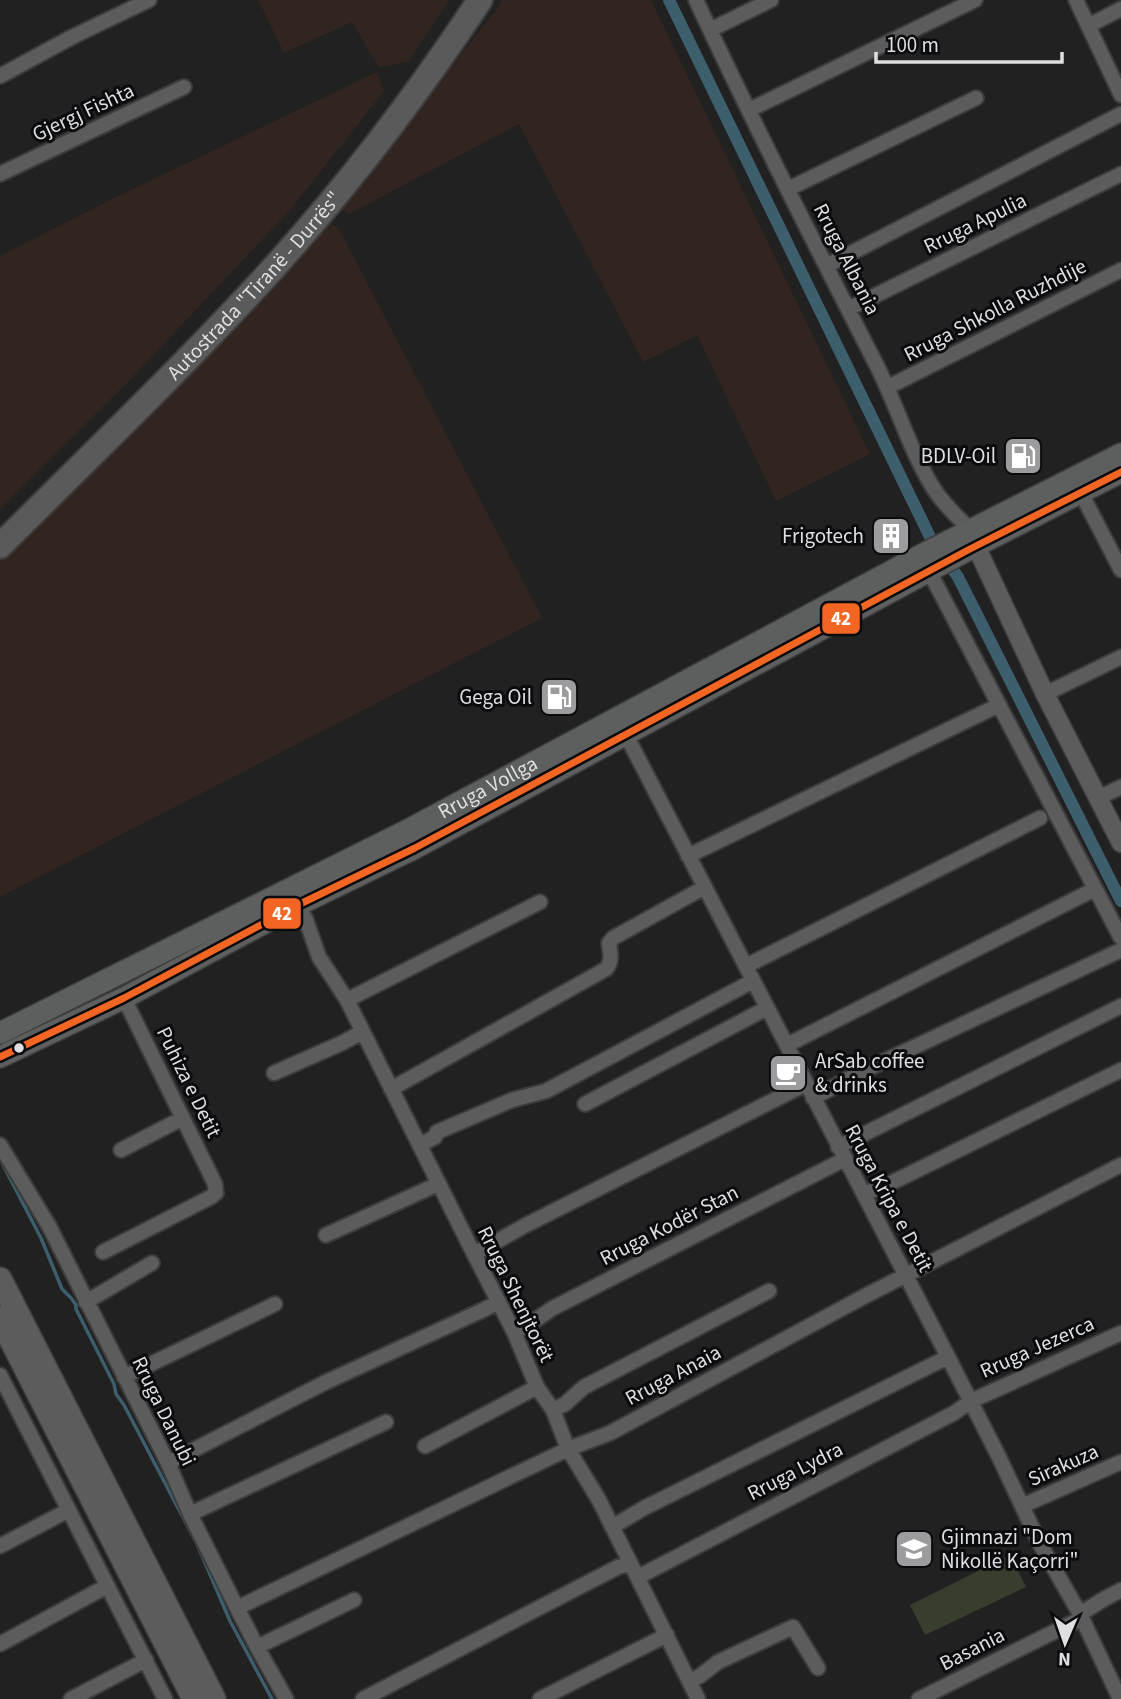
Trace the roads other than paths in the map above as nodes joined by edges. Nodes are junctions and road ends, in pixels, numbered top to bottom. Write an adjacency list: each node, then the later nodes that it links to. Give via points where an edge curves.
1 (149, 0): 11 (street)
2 (460, 0): 27 (highway, Autostrada "Tiranë - Durrës", via 353,150 244,276)
3 (480, 0): 29 (highway, Autostrada "Tiranë - Durrës", via 365,160 282,258)
4 (696, 0): 10 (street, Rruga Albania)
5 (771, 0): 10 (street)
6 (975, 0): 15 (street)
7 (1076, 0): 9 (street)
8 (1121, 9): 9 (street)
9 (1088, 26): 13 (street)
10 (710, 30): 15 (street, Rruga Albania)
11 (0, 76)
12 (184, 87): 17 (street, Gjergj Fishta)
13 (1121, 95)
14 (976, 98): 19 (street)
15 (749, 110): 19 (street, Rruga Albania)
16 (1121, 114): 20 (street)
17 (0, 174)
18 (1121, 174): 22 (street, Rruga Apulia)
19 (788, 189): 20 (street, Rruga Albania)
20 (826, 266): 22 (street, Rruga Albania)
21 (1121, 270): 23 (street, Rruga Shkolla Ruzhdije)
22 (848, 309): 23 (street, Rruga Albania)
23 (888, 387): 28 (street, Rruga Albania, via 922,468)
24 (1121, 454): 28 (main road)
25 (1121, 472): 26 (main road)
26 (1081, 493): 28 (main road); 31 (street)
27 (0, 521)
28 (969, 540): 30 (main road, Rruga Vollga); 33 (street)
29 (0, 546)
30 (930, 564): 34 (street); 35 (main road, Rruga Vollga)
31 (1121, 570)
32 (1121, 657): 33 (street)
33 (1045, 694): 37 (street)
34 (999, 705): 40 (street); 42 (street)
35 (621, 727): 40 (street, Rruga Kripa e Detit); 44 (main road, Rruga Vollga, via 415,848); 54 (main road, Rruga Vollga)
36 (1121, 787): 37 (street)
37 (1098, 798): 39 (street)
38 (1040, 818): 47 (street)
39 (1121, 843)
40 (688, 856): 41 (street, Rruga Kripa e Detit)
41 (705, 887): 47 (street, Rruga Kripa e Detit); 60 (street, via 613,938 606,969)
42 (1096, 889): 45 (street); 55 (street)
43 (540, 902): 50 (street)
44 (298, 905): 49 (main road, Rruga Vollga); 50 (street, Rruga Shenjtorët, via 319,957)
45 (1121, 937)
46 (1121, 950): 61 (street)
47 (746, 966): 48 (street, Rruga Kripa e Detit)
48 (753, 981): 52 (street, Rruga Kripa e Detit); 65 (street, via 545,1091 437,1132)
49 (124, 998): 56 (main road, Rruga Vollga); 63 (street, Puhiza e Detit)
50 (347, 1000): 53 (street, Rruga Shenjtorët)
51 (1121, 1006): 67 (street, Rruga Kodër Stan)
52 (767, 1008): 55 (street, Rruga Kripa e Detit); 62 (street)
53 (362, 1032): 58 (street); 60 (street, Rruga Shenjtorët)
54 (0, 1033)
55 (787, 1045): 59 (street, Rruga Kripa e Detit)
56 (0, 1057)
57 (1121, 1070): 70 (street)
58 (274, 1073)
59 (806, 1084): 61 (street, Rruga Kripa e Detit); 73 (street)
60 (391, 1089): 65 (street, Rruga Shenjtorët)
61 (813, 1098): 67 (street, Rruga Kripa e Detit)
62 (585, 1104)
63 (183, 1118): 66 (street); 72 (street, Puhiza e Detit, via 216,1193)
64 (0, 1145): 78 (street, Rruga Danubi, via 49,1226)
65 (420, 1145): 69 (street, Rruga Shenjtorët)
66 (121, 1150)
67 (842, 1153): 70 (street, Rruga Kripa e Detit); 82 (street, Rruga Kodër Stan)
68 (1121, 1165): 75 (street, Rruga Anaia)
69 (440, 1186): 71 (street); 73 (street, Rruga Shenjtorët)
70 (864, 1195): 75 (street, Rruga Kripa e Detit)
71 (326, 1235)
72 (103, 1252)
73 (474, 1254): 79 (street, Rruga Shenjtorët)
74 (152, 1263): 78 (street)
75 (906, 1275): 84 (street, Rruga Kripa e Detit); 93 (street, Rruga Anaia, via 610,1433)
76 (0, 1279): 117 (main road)
77 (769, 1291): 90 (street, via 584,1387)
78 (86, 1302): 86 (street, Rruga Danubi)
79 (499, 1302): 82 (street, Rruga Shenjtorët); 95 (street, via 326,1382)
80 (275, 1304): 86 (street)
81 (0, 1318): 116 (main road)
82 (514, 1332): 87 (street, Rruga Shenjtorët)
83 (1121, 1333): 89 (street, Rruga Jezerca)
84 (948, 1357): 89 (street, Rruga Kripa e Detit); 99 (street)
85 (0, 1376): 88 (street)
86 (124, 1377): 95 (street, Rruga Danubi)
87 (537, 1387): 90 (street, Rruga Shenjtorët); 92 (street)
88 (4, 1395): 97 (street)
89 (971, 1401): 96 (street, Rruga Kripa e Detit); 102 (street, Rruga Lydra)
90 (553, 1410): 93 (street, Rruga Shenjtorët)
91 (386, 1422): 98 (street)
92 (425, 1446)
93 (568, 1449): 99 (street, Rruga Shenjtorët); 106 (street, Rruga Anaia)
94 (1121, 1462): 96 (street, Sirakuza)
95 (168, 1463): 98 (street, Rruga Danubi)
96 (1022, 1506): 107 (street, Rruga Kripa e Detit)
97 (69, 1510): 100 (street); 103 (street)
98 (190, 1514): 106 (street, Rruga Danubi)
99 (612, 1527): 101 (street, Rruga Shenjtorët)
100 (0, 1546)
101 (630, 1564): 102 (street, Rruga Shenjtorët); 119 (street)
102 (638, 1577): 108 (street, Rruga Shenjtorët)
103 (107, 1586): 109 (street); 111 (street)
104 (1121, 1590): 107 (street, Basania)
105 (354, 1600): 110 (street)
106 (237, 1608): 110 (street, Rruga Danubi)
107 (1081, 1616): 122 (street, Basania); 123 (street, Rruga Kripa e Detit)
108 (667, 1635): 113 (street, Rruga Shenjtorët); 120 (street)
109 (0, 1644)
110 (257, 1647): 118 (street, Rruga Danubi)
111 (146, 1660): 114 (street); 115 (street)
112 (818, 1668): 113 (street, via 793,1627 718,1662)
113 (690, 1681): 121 (street, Rruga Shenjtorët)
114 (71, 1699)
115 (165, 1699)
116 (194, 1699)
117 (214, 1699)
118 (286, 1699)
119 (363, 1699)
120 (540, 1699)
121 (698, 1699)
122 (919, 1699)
123 (1119, 1699)

